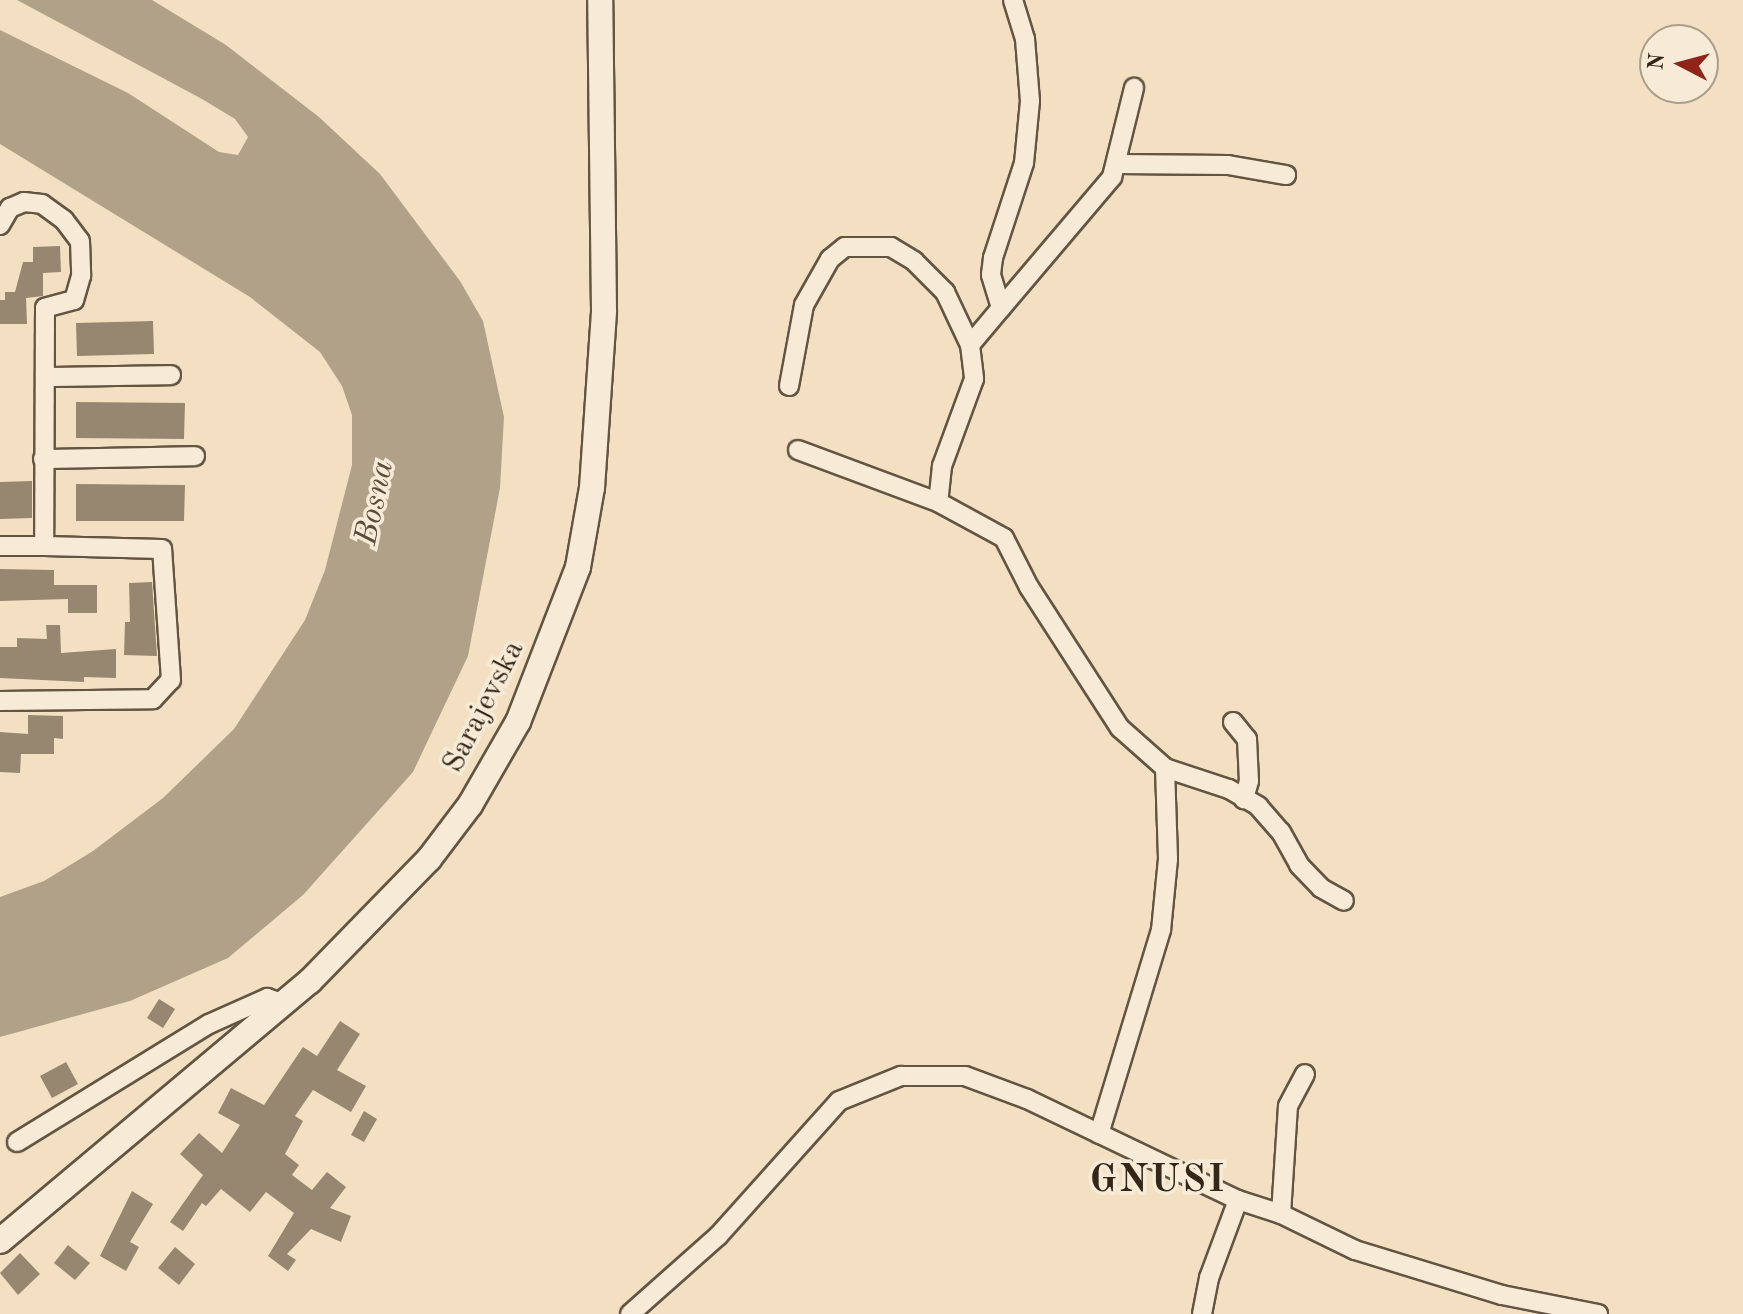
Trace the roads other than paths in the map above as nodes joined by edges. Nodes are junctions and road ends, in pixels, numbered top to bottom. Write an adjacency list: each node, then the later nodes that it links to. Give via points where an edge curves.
1 (600, 0): 23 (main road, Sarajevska, via 601,399 578,567 518,722 470,805 429,859)
2 (1013, 0): 7 (street, via 1025,39 1030,101 1024,163 993,258 991,275)
3 (1134, 88): 4 (street)
4 (1118, 164): 5 (street, via 1228,165); 7 (street, via 1101,194)
5 (1286, 175)
6 (0, 225): 10 (street, via 10,208 24,202 42,204 80,241 81,276 74,300 45,308)
7 (1001, 308): 8 (street)
8 (970, 345): 11 (street, via 945,292 914,261 891,247 845,247 830,259 804,305); 15 (street, via 974,379 942,466)
9 (171, 375): 10 (street)
10 (45, 377): 14 (street)
11 (789, 386)
12 (798, 450): 15 (street)
13 (195, 456): 14 (street)
14 (43, 459): 17 (street)
15 (938, 502): 20 (street, via 1004,538 1029,587 1120,728)
16 (0, 546): 17 (street)
17 (44, 546): 18 (street, via 162,549 171,680 153,699)
18 (0, 701)
19 (1233, 722): 21 (street, via 1247,739 1249,781)
20 (1165, 768): 21 (street); 25 (street, via 1168,859 1161,930)
21 (1244, 799): 22 (street, via 1269,816 1299,865 1321,888)
22 (1344, 901)
23 (284, 1004): 26 (street, via 267,998 209,1024); 29 (main road, Sarajevska)
24 (1305, 1074): 28 (street, via 1288,1106)
25 (1099, 1134): 27 (street); 30 (street, via 965,1076 901,1076 869,1084 839,1101 718,1236)
26 (17, 1142)
27 (1238, 1200): 28 (street); 31 (street, via 1209,1278)
28 (1281, 1214): 32 (street, via 1355,1250 1502,1295)
29 (0, 1241)
30 (630, 1314)
31 (1202, 1314)
32 (1598, 1314)

